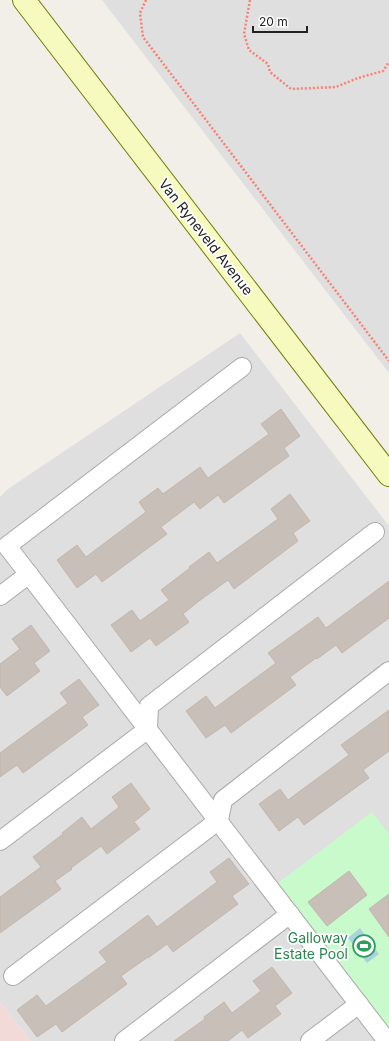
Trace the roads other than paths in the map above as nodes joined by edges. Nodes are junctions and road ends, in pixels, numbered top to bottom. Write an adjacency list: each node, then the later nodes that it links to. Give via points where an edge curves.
1 (24, 0): 3 (main road, Van Ryneveld Avenue)
2 (242, 367): 5 (street, via 7,546)
3 (389, 475)
4 (375, 532): 8 (street, via 149,706)
5 (29, 574): 6 (street); 8 (street)
6 (0, 596)
7 (389, 672): 9 (street, via 223,800)
8 (148, 728): 9 (street); 10 (street)
9 (219, 820): 11 (street); 12 (street)
10 (0, 841)
11 (290, 914): 13 (street); 14 (street)
12 (13, 976)
13 (359, 1004): 15 (street); 16 (street)
14 (124, 1041)
15 (310, 1041)
16 (387, 1041)

